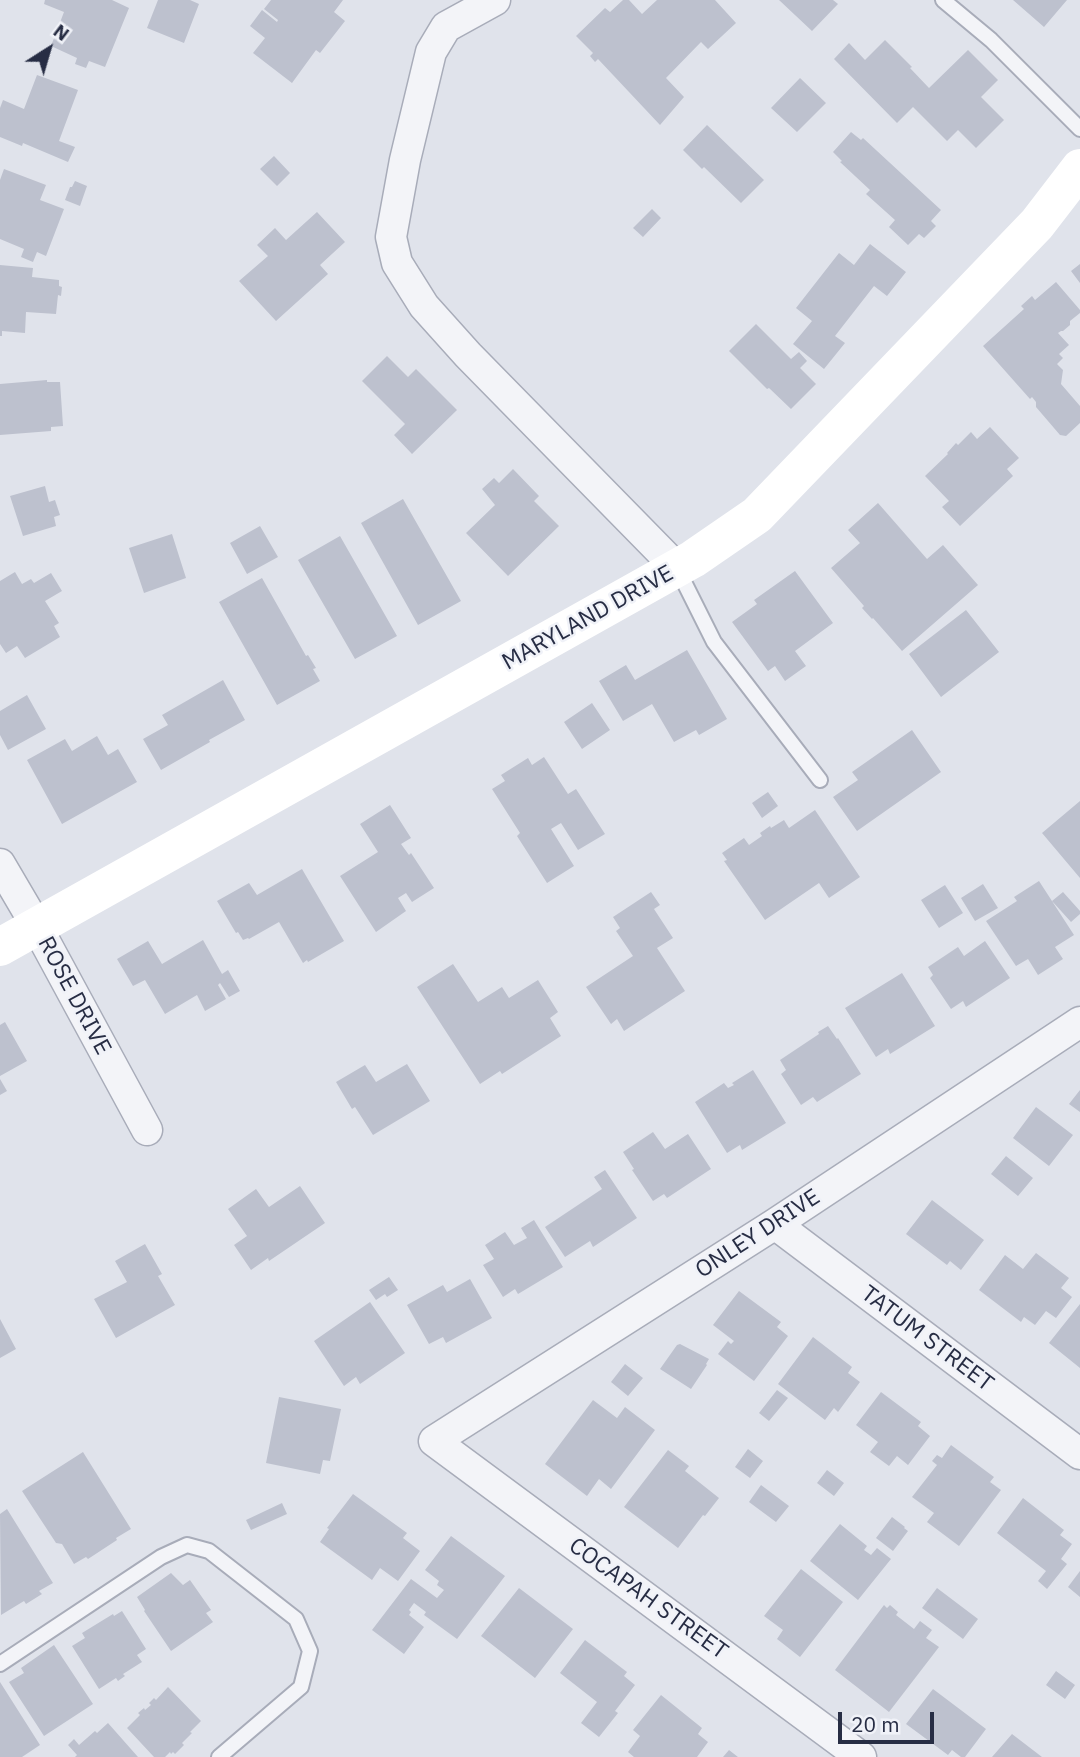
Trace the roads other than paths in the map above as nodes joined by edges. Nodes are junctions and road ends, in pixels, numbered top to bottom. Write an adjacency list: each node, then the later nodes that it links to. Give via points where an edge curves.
1 (495, 0): 5 (street, via 446,27 431,52 391,237 397,263 424,306 468,355)
2 (943, 0): 3 (lane, via 991,40)
3 (1080, 129)
4 (1080, 168): 5 (street, MARYLAND DRIVE, via 1037,223 757,515)
5 (677, 568): 6 (lane, via 714,642); 8 (street, MARYLAND DRIVE)
6 (820, 780)
7 (0, 864): 8 (street, ROSE DRIVE)
8 (37, 927): 9 (street, MARYLAND DRIVE); 11 (street, ROSE DRIVE)
9 (0, 947)
10 (1080, 1022): 12 (street, ONLEY DRIVE)
11 (147, 1130)
12 (775, 1224): 13 (street, ONLEY DRIVE); 14 (street, TATUM STREET)
13 (434, 1441): 17 (street, COCAPAH STREET)
14 (1080, 1454)
15 (0, 1664): 16 (lane, via 162,1557 187,1545 209,1551 296,1619 310,1651 301,1687)
16 (219, 1757)
17 (862, 1757)

